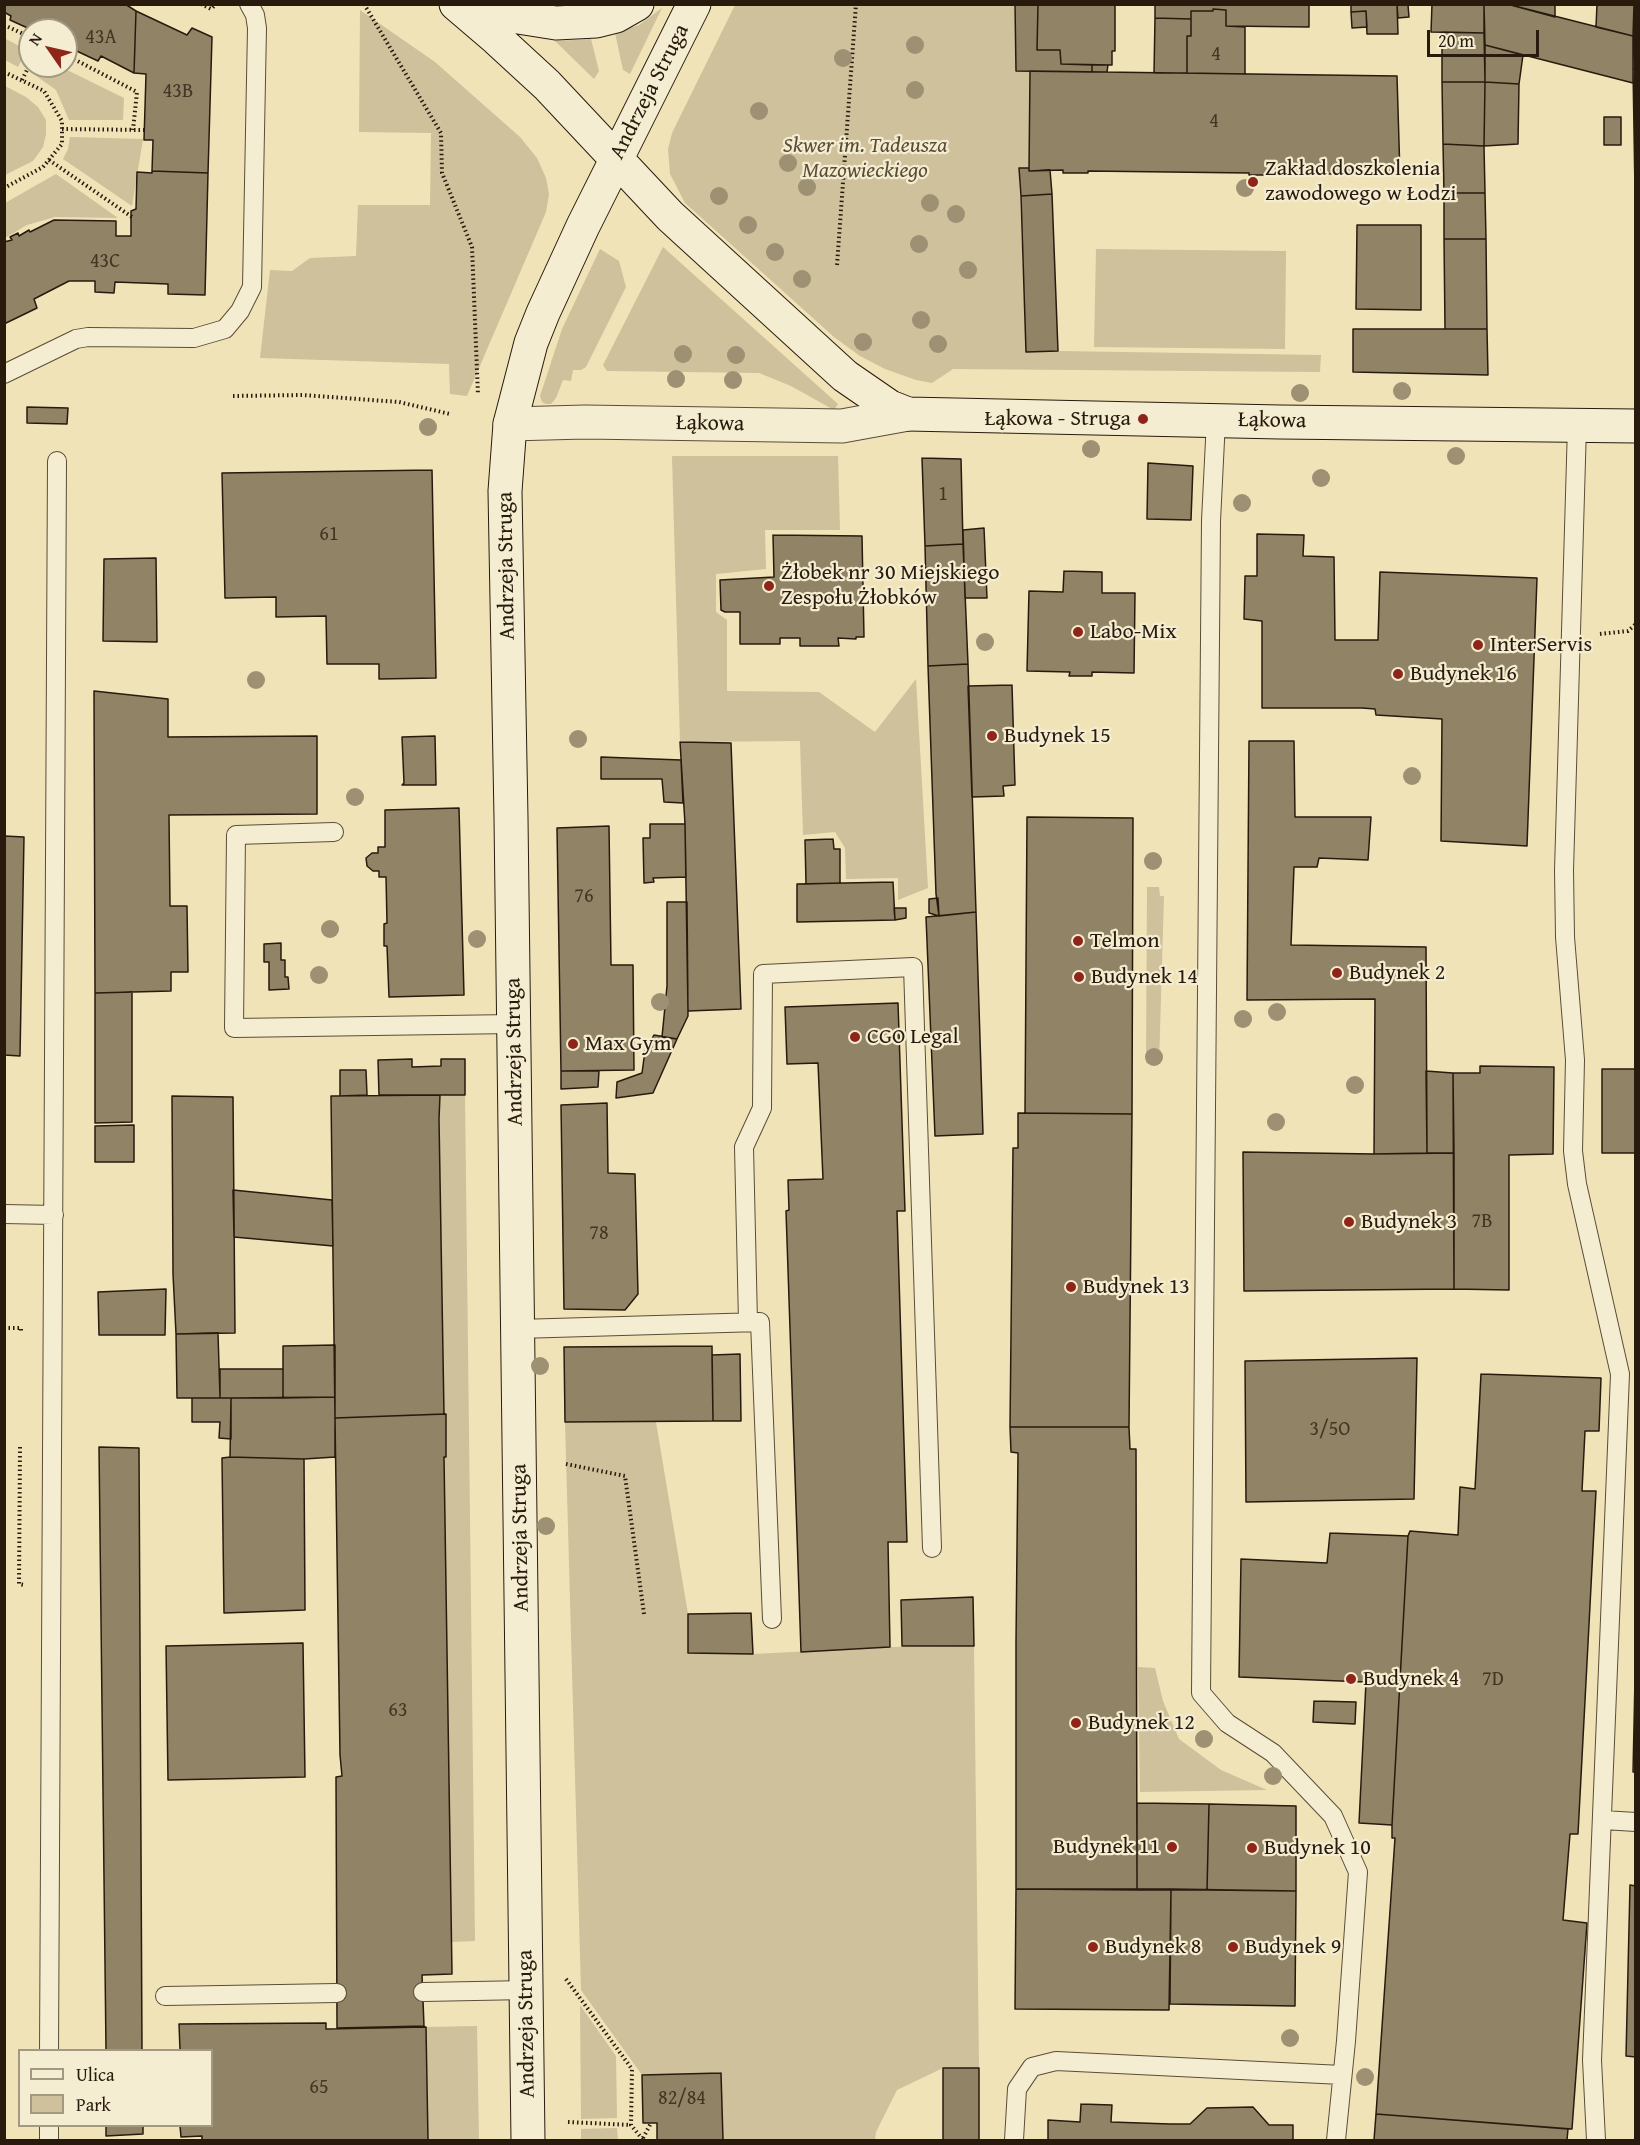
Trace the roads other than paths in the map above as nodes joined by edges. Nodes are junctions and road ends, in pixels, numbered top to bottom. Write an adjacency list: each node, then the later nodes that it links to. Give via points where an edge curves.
1 (249, 4): 6 (lane, via 257,28 252,287 240,312 225,329 194,338 76,339)
2 (456, 4): 3 (street, via 556,22 596,21 616,16); 5 (street, Łąkowa, via 547,85)
3 (637, 4)
4 (694, 4): 5 (street, Andrzeja Struga)
5 (616, 160): 7 (street, Łąkowa, via 670,216 845,376 882,402); 9 (street, Andrzeja Struga, via 543,313 522,372)
6 (4, 375)
7 (908, 414): 8 (street, Łąkowa); 9 (street, Łąkowa, via 842,426)
8 (1216, 420): 10 (street, Łąkowa); 28 (lane, via 1211,521 1201,1692 1227,1723 1273,1753 1333,1816 1358,1872)
9 (510, 424): 14 (street, Andrzeja Struga, via 505,490)
10 (1577, 426): 11 (street, Łąkowa); 21 (lane, via 1563,889 1575,1060 1573,1151 1620,1374)
11 (1635, 426)
12 (57, 461): 16 (lane)
13 (334, 832): 14 (lane, via 236,835 234,1028)
14 (514, 1024): 18 (street, Andrzeja Struga)
15 (4, 1214): 16 (lane)
16 (54, 1215): 27 (lane)
17 (747, 1322): 18 (lane); 19 (lane, via 744,1147 762,1108 763,974 914,967); 20 (lane, via 760,1322)
18 (518, 1329): 23 (street, Andrzeja Struga)
19 (932, 1548)
20 (772, 1619)
21 (1603, 1820): 22 (lane); 32 (lane, via 1592,2060)
22 (1635, 1822)
23 (526, 1990): 24 (lane); 29 (street, Andrzeja Struga)
24 (423, 1992)
25 (337, 1994): 26 (lane)
26 (165, 1996)
27 (49, 2049)
28 (1342, 2075): 30 (lane, via 1056,2061 1032,2067 1017,2089); 31 (lane)
29 (528, 2140)
30 (1014, 2140)
31 (1336, 2140)
32 (1596, 2140)

